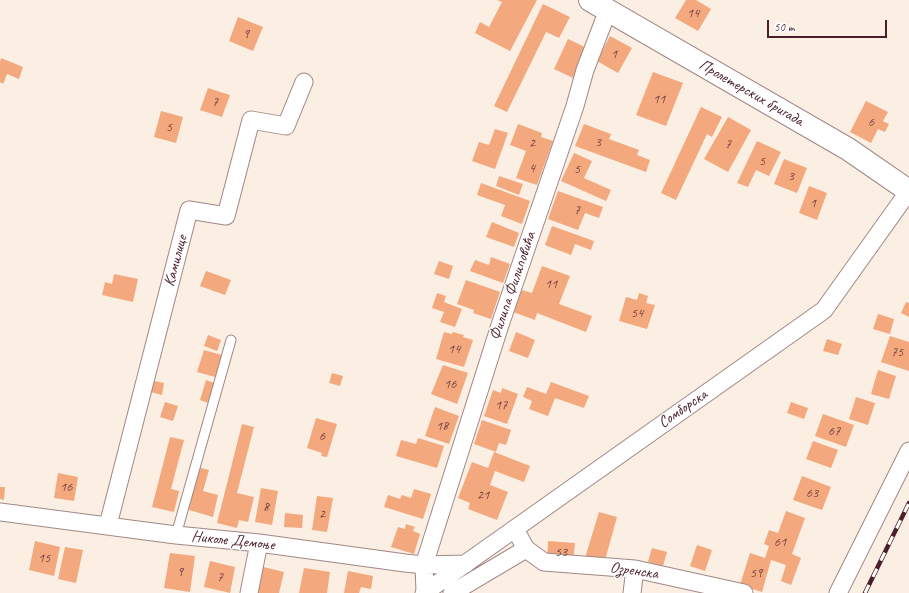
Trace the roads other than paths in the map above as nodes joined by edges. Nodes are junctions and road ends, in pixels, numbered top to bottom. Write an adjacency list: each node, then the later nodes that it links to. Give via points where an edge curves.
1 (599, 5): 3 (street, Пролетерских бригада, via 848,149); 13 (street, Филипа Филиповића, via 586,70 575,106 500,325)
2 (304, 82): 7 (street, Камилице, via 286,126 251,120 226,216 189,210)
3 (909, 191): 8 (street, Сомборска, via 824,310)
4 (231, 340): 9 (lane)
5 (909, 451): 20 (street)
6 (0, 512): 7 (street, Николе Демоње)
7 (108, 525): 9 (street, Николе Демоње)
8 (514, 529): 11 (street, Озренска); 12 (street, Сомборска)
9 (176, 535): 10 (street, Николе Демоње)
10 (259, 543): 13 (street, Николе Демоње); 15 (street)
11 (526, 548): 14 (street, Озренска, via 544,562); 17 (street)
12 (466, 564): 13 (street, Николе Демоње); 16 (street, Сомборска)
13 (424, 565): 16 (street, Филипа Филиповића)
14 (635, 568): 18 (street); 19 (street, Озренска)
15 (249, 593)
16 (425, 593)
17 (452, 593)
18 (632, 593)
19 (744, 593)
20 (838, 593)

